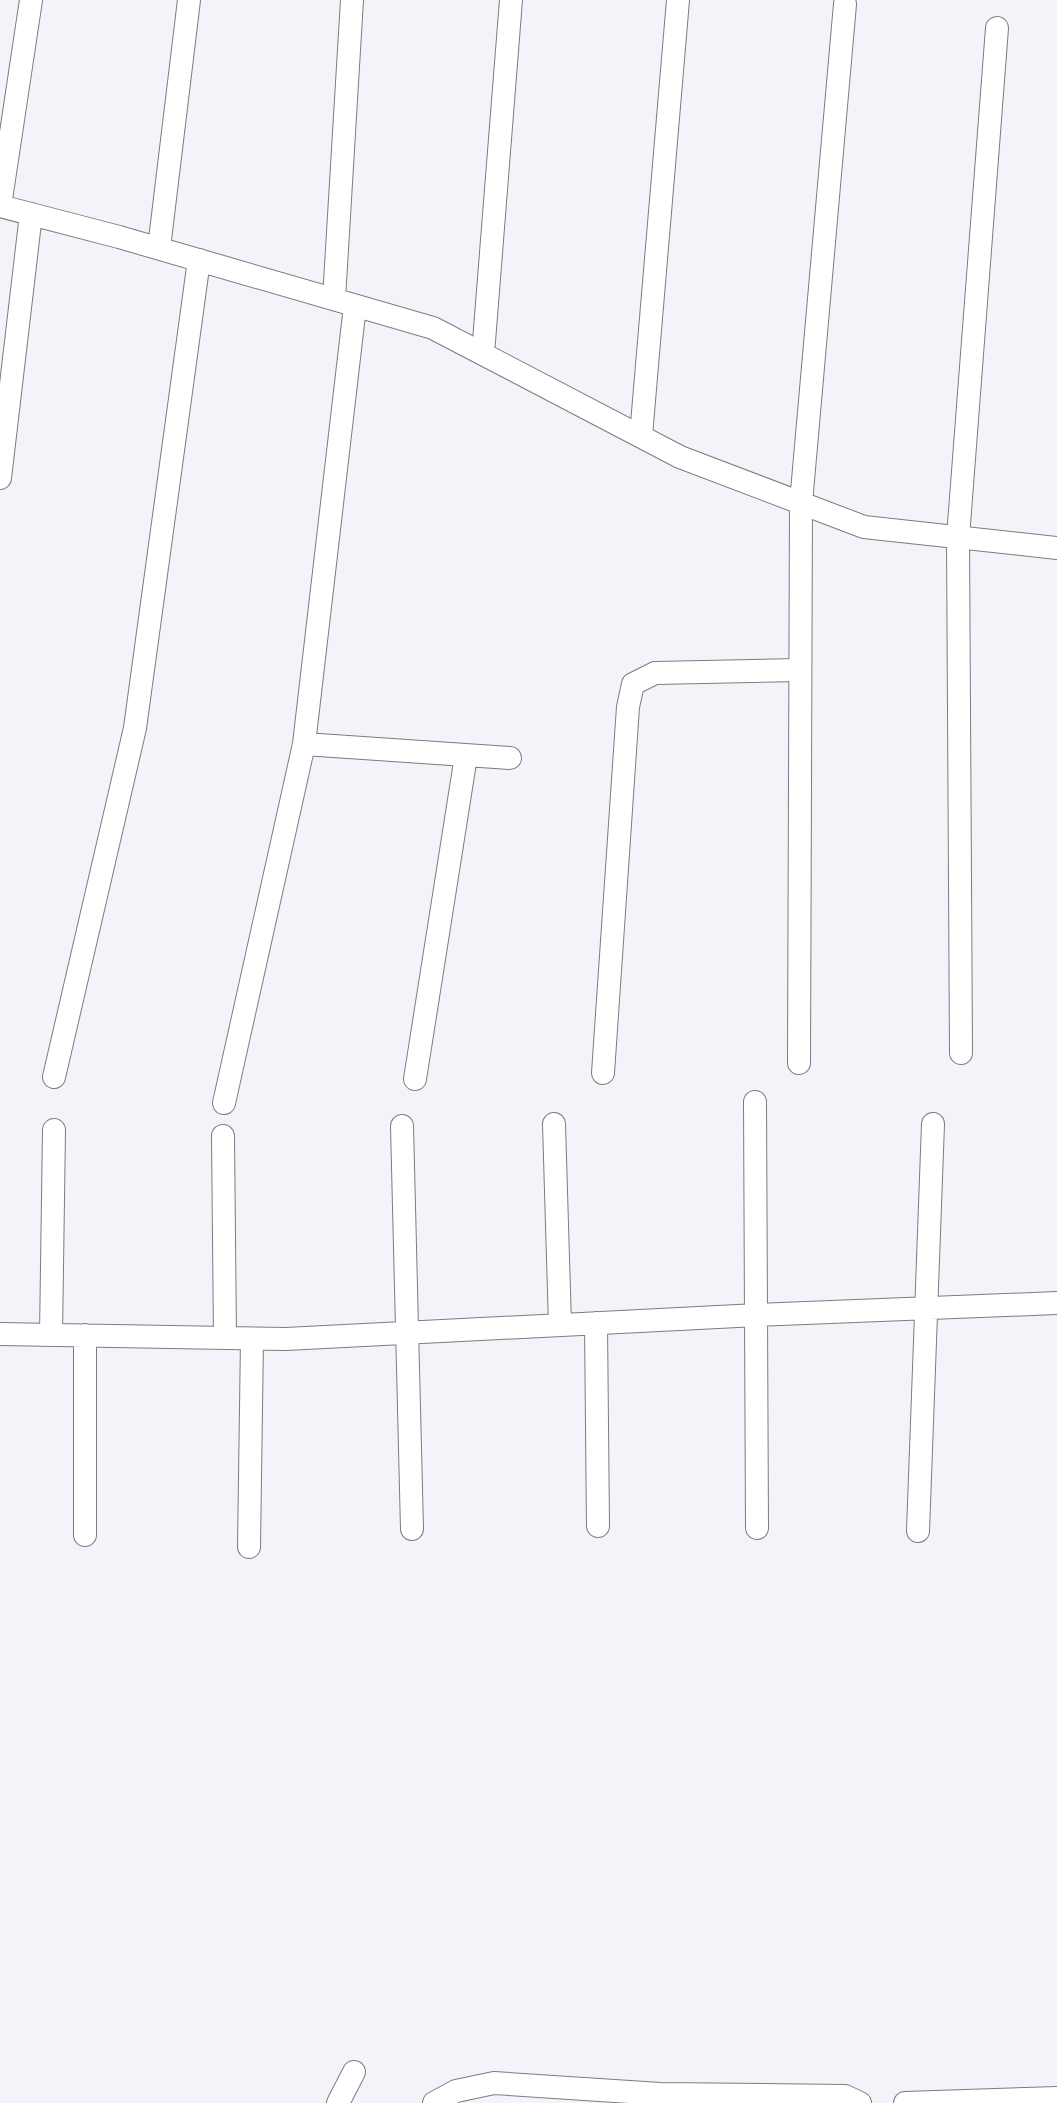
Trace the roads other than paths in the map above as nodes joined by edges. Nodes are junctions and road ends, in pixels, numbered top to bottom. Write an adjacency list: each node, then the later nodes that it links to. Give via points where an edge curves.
1 (30, 0): 8 (street)
2 (189, 0): 10 (street)
3 (352, 0): 12 (street)
4 (511, 0): 14 (street)
5 (678, 0): 15 (street)
6 (845, 4): 17 (street)
7 (997, 28): 18 (street)
8 (0, 206): 9 (street)
9 (31, 214): 10 (street); 16 (street)
10 (159, 248): 11 (street)
11 (199, 260): 12 (street); 27 (street, via 136,728)
12 (334, 300): 13 (street)
13 (356, 306): 14 (street, via 433,328); 21 (street)
14 (483, 354): 15 (street)
15 (641, 436): 17 (street, via 680,457)
16 (0, 478)
17 (801, 503): 18 (street, via 864,527); 20 (street)
18 (958, 537): 19 (street); 24 (street)
19 (1057, 548)
20 (800, 670): 25 (street); 26 (street, via 655,673 633,684 628,707)
21 (304, 744): 22 (street); 30 (street)
22 (466, 756): 23 (street); 28 (street)
23 (510, 758)
24 (961, 1052)
25 (798, 1063)
26 (603, 1073)
27 (54, 1077)
28 (415, 1079)
29 (755, 1102): 38 (street)
30 (224, 1103)
31 (554, 1124): 40 (street)
32 (933, 1124): 37 (street)
33 (402, 1126): 41 (street)
34 (54, 1130): 43 (street)
35 (223, 1136): 45 (street)
36 (1057, 1303): 37 (street)
37 (925, 1308): 38 (street); 50 (street)
38 (757, 1315): 39 (street); 48 (street)
39 (596, 1323): 40 (street); 47 (street)
40 (560, 1325): 41 (street)
41 (406, 1333): 46 (street); 49 (street)
42 (0, 1334): 43 (street)
43 (51, 1335): 44 (street)
44 (85, 1335): 45 (street); 51 (street)
45 (225, 1338): 46 (street)
46 (252, 1339): 52 (street)
47 (598, 1526)
48 (757, 1528)
49 (412, 1530)
50 (918, 1530)
51 (85, 1535)
52 (249, 1547)
53 (354, 2072): 56 (street)
54 (661, 2098): 57 (street, via 494,2083 456,2091); 58 (street, via 845,2096)
55 (1057, 2098): 59 (street)
56 (338, 2103)
57 (434, 2103)
58 (860, 2103)
59 (905, 2103)

